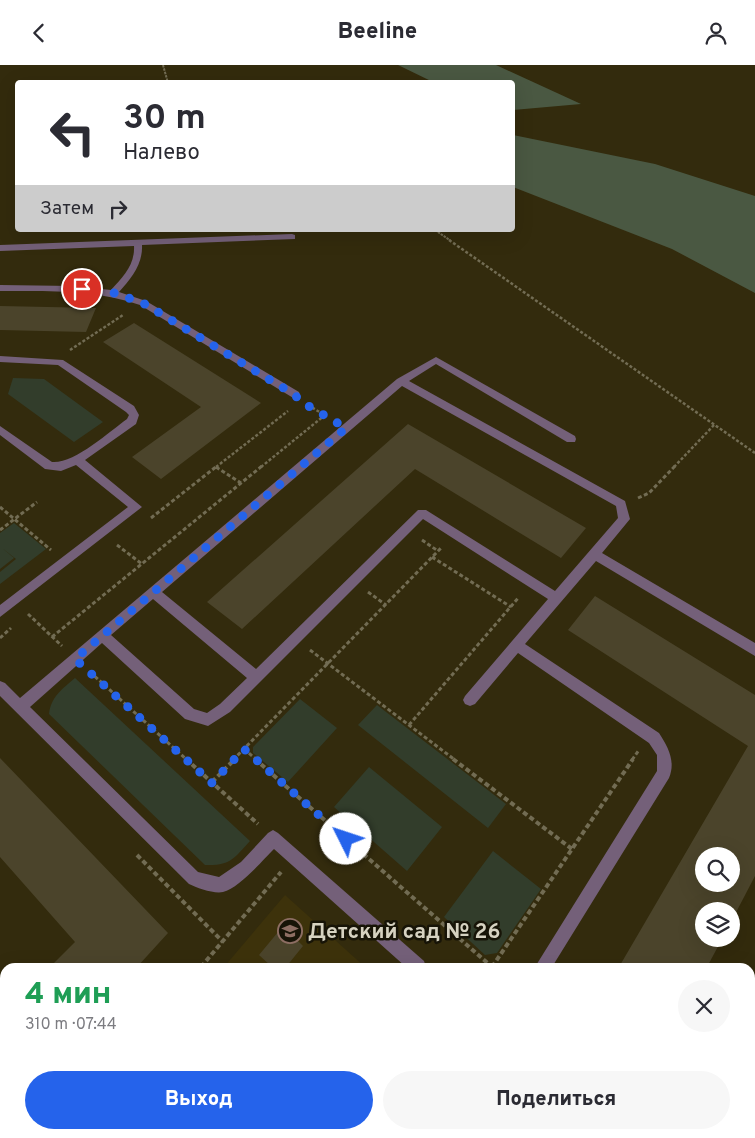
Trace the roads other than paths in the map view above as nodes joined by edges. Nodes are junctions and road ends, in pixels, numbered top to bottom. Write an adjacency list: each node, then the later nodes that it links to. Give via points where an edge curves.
1 (292, 237): 2 (lane)
2 (138, 244): 3 (lane); 5 (lane, via 140,254 127,279)
3 (0, 248)
4 (0, 288): 5 (lane, via 82,289)
5 (114, 293): 8 (lane, via 143,303)
6 (0, 359): 11 (lane, via 60,362 130,409 134,415 132,421)
7 (401, 381): 10 (lane, via 436,360); 12 (lane, via 621,504 624,519); 13 (lane)
8 (295, 395)
9 (0, 430): 11 (lane, via 48,466 61,467)
10 (571, 439)
11 (77, 461): 15 (lane, via 136,507)
12 (594, 554): 14 (lane); 18 (lane)
13 (153, 592): 16 (lane); 19 (lane)
14 (556, 598): 17 (lane); 19 (lane, via 422,513)
15 (0, 612)
16 (102, 635): 19 (lane, via 190,714 208,720); 22 (lane)
17 (516, 645): 21 (lane); 24 (lane, via 654,738 664,753 664,773)
18 (755, 649)
19 (256, 678)
20 (0, 687): 22 (lane)
21 (470, 700)
22 (22, 706): 23 (lane, via 194,879 221,885 246,867 273,838)
23 (414, 963)
24 (545, 963)

